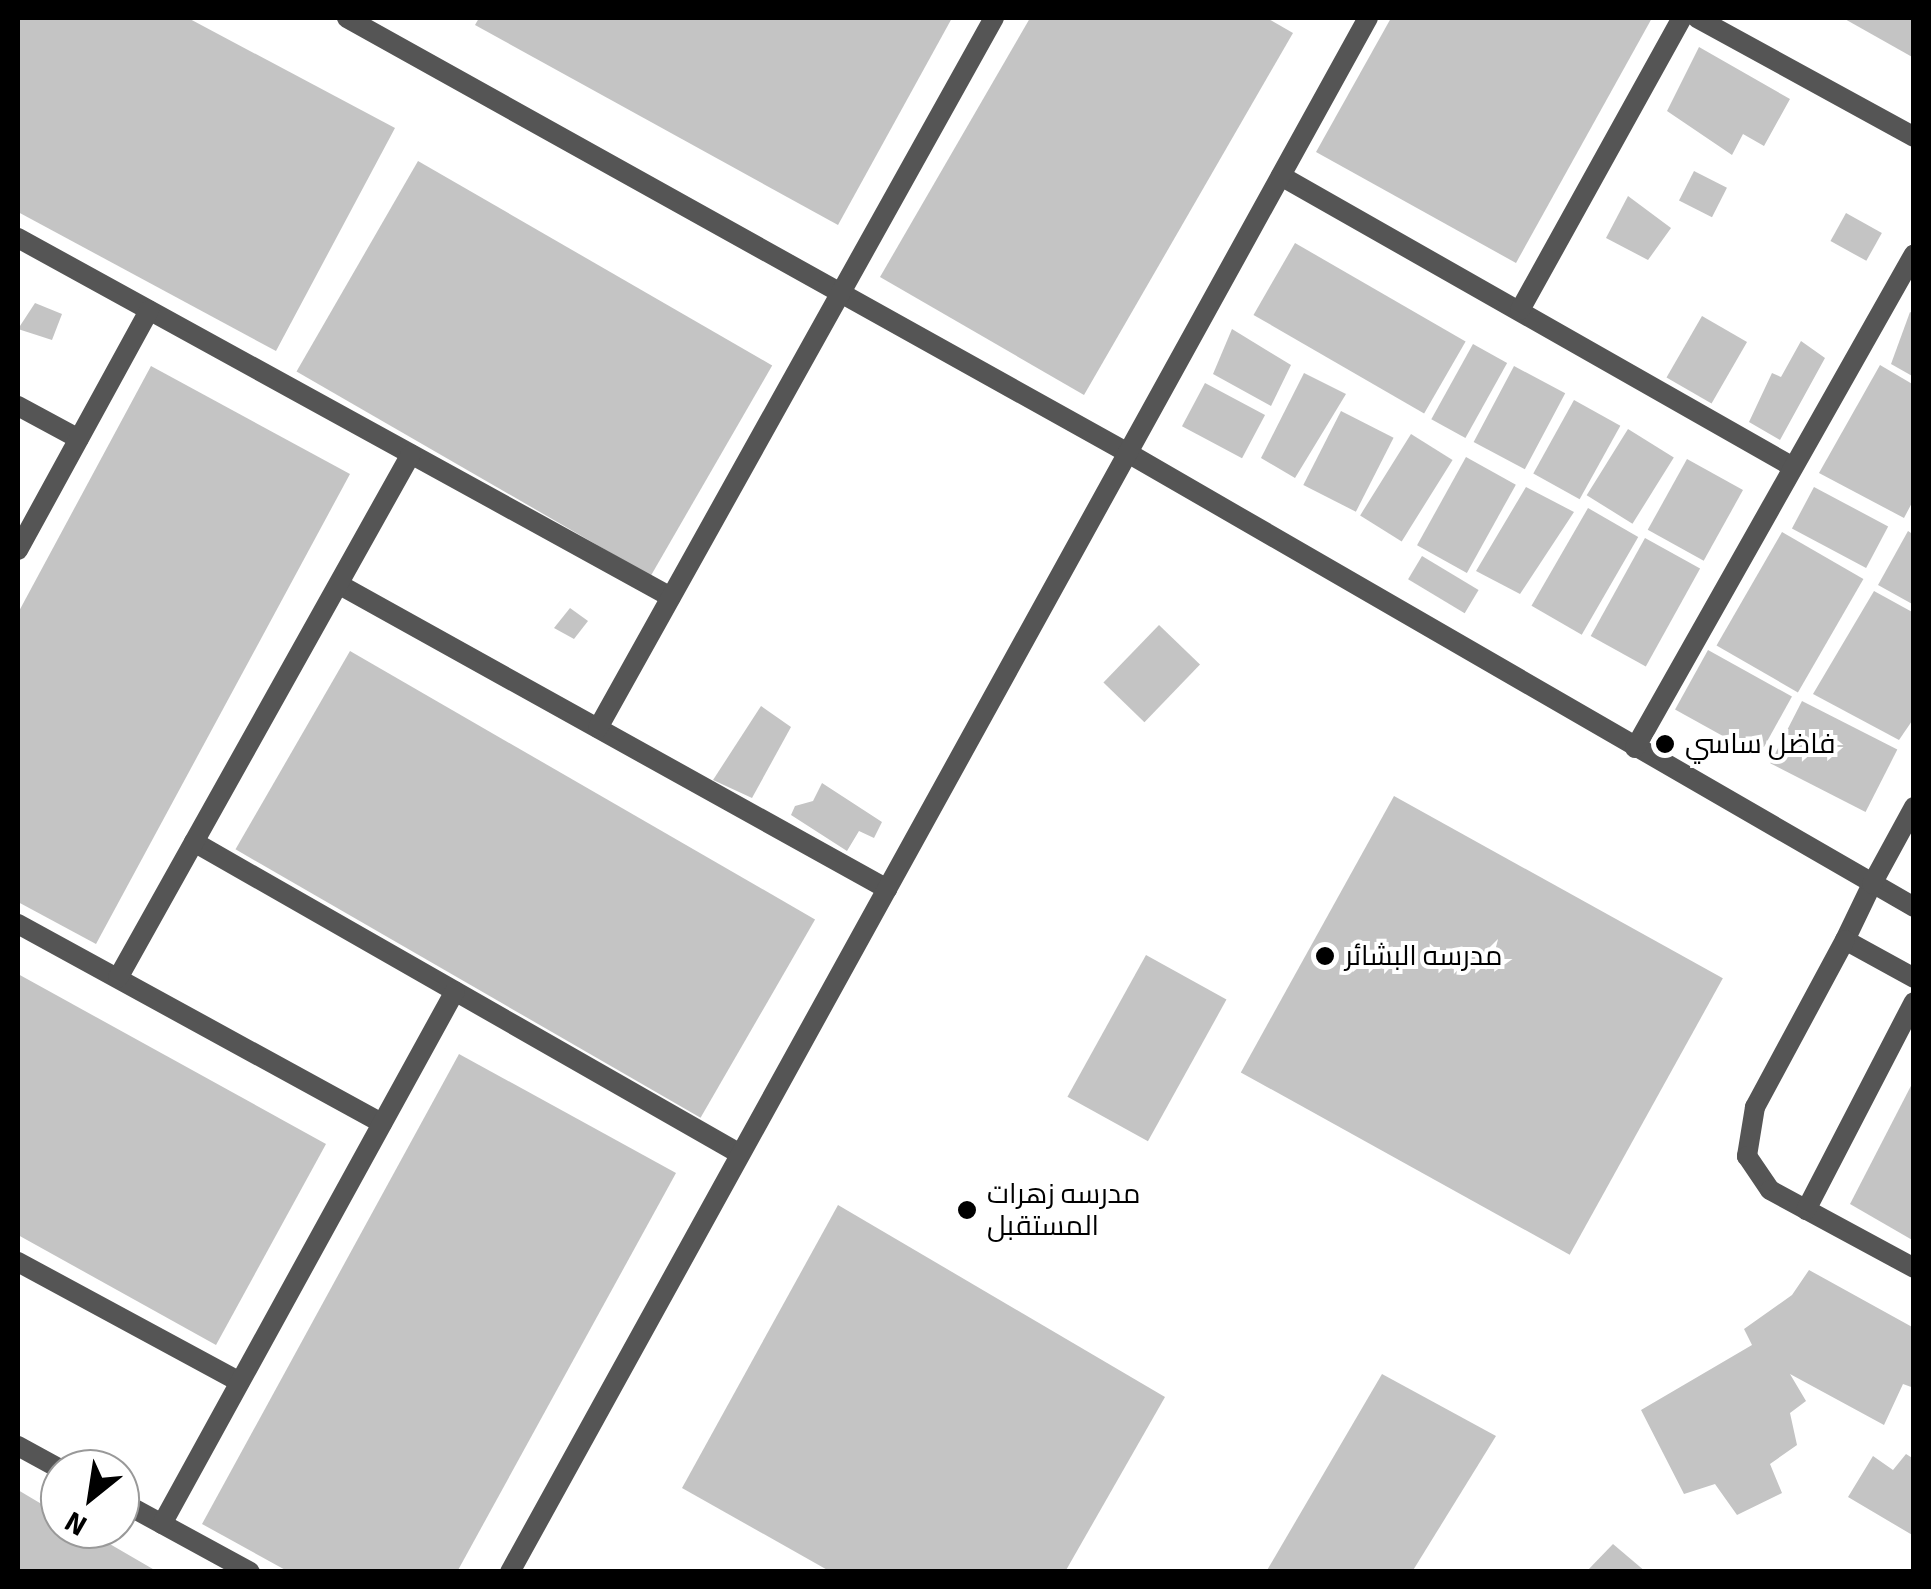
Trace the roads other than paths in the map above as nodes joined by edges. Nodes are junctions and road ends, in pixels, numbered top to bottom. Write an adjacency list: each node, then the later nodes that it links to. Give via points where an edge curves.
1 (347, 18): 10 (street)
2 (994, 18): 10 (street)
3 (1367, 18): 7 (street)
4 (1682, 18): 11 (street)
5 (1697, 18): 6 (street)
6 (1914, 136)
7 (1280, 176): 11 (street); 15 (street)
8 (18, 238): 12 (street)
9 (1914, 254): 17 (street)
10 (840, 295): 15 (street); 20 (street)
11 (1520, 310): 17 (street)
12 (149, 311): 14 (street); 16 (street)
13 (18, 406): 14 (street)
14 (79, 439): 18 (street)
15 (1128, 453): 22 (street); 26 (street)
16 (411, 454): 19 (street); 20 (street)
17 (1793, 467): 22 (street)
18 (18, 550)
19 (340, 585): 21 (street); 24 (street)
20 (672, 598): 21 (street)
21 (598, 728): 26 (street)
22 (1635, 748): 25 (street)
23 (1914, 808): 25 (street)
24 (194, 842): 30 (street); 32 (street)
25 (1872, 884): 27 (street); 29 (street)
26 (887, 889): 35 (street)
27 (1914, 907)
28 (18, 924): 30 (street)
29 (1845, 940): 31 (street); 36 (street, via 1748,1126 1751,1170)
30 (118, 978): 34 (street)
31 (1914, 978)
32 (455, 991): 34 (street); 35 (street)
33 (1914, 1002): 36 (street)
34 (382, 1122): 39 (street)
35 (740, 1154): 45 (street)
36 (1806, 1210): 38 (street)
37 (18, 1262): 39 (street)
38 (1914, 1268)
39 (240, 1382): 43 (street)
40 (18, 1446): 41 (street)
41 (40, 1458)
42 (140, 1512): 43 (street)
43 (162, 1524): 44 (street)
44 (250, 1572)
45 (510, 1572)

